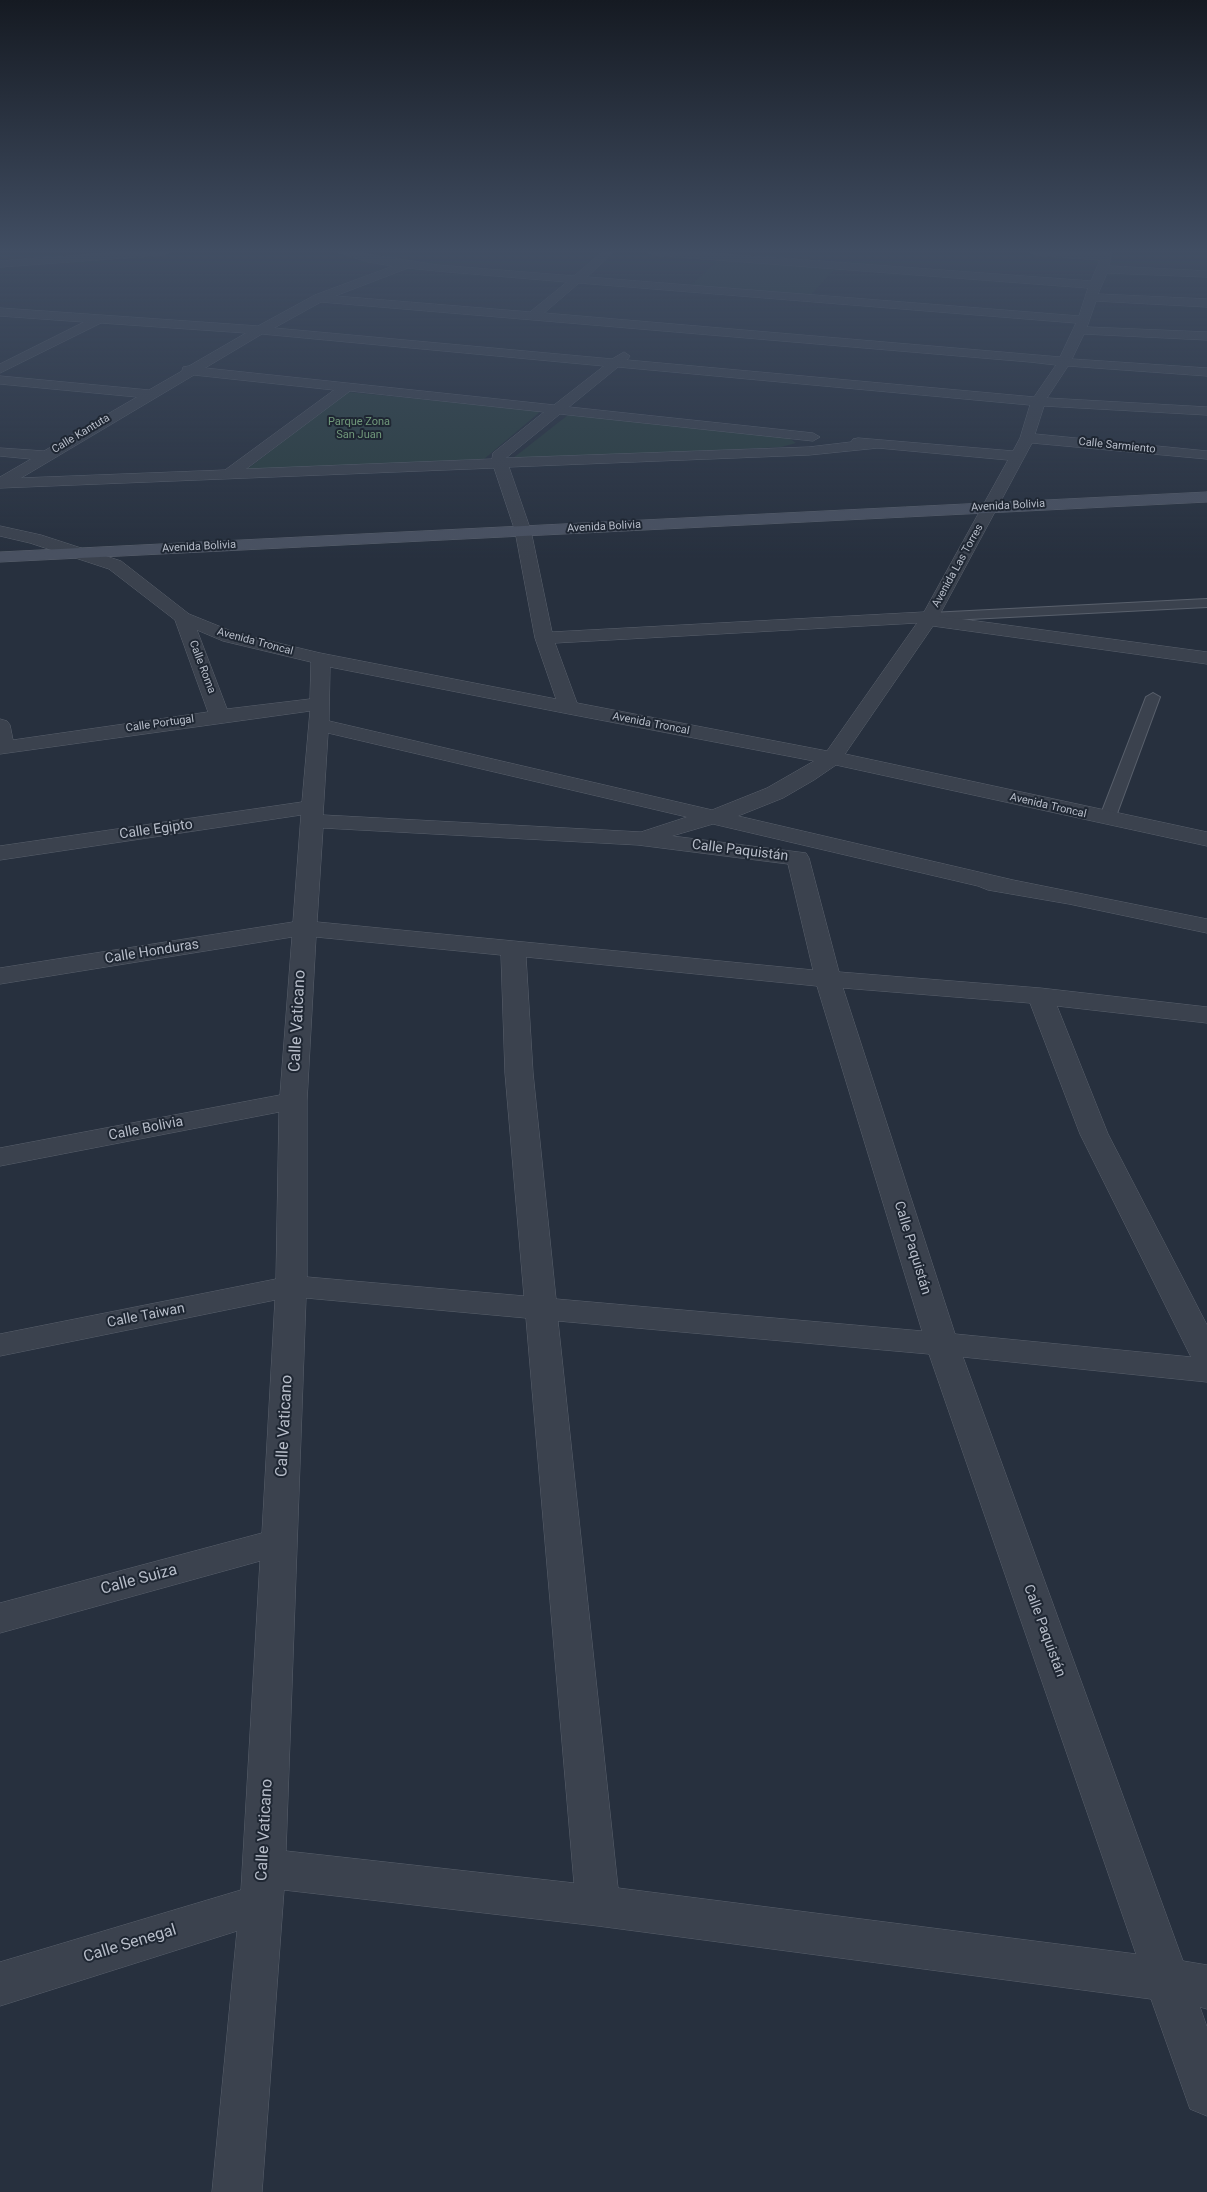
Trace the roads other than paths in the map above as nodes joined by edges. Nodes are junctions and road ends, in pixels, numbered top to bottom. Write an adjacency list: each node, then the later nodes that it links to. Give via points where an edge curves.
1 (29, 354): 9 (street)
2 (216, 354): 10 (street, Calle Kantuta)
3 (531, 354): 7 (street)
4 (627, 354): 7 (street)
5 (976, 354): 8 (street)
6 (1068, 354): 8 (street, Avenida Las Torres)
7 (617, 362): 15 (street); 16 (street)
8 (1064, 362): 11 (street); 15 (street, Avenida Las Torres)
9 (0, 369)
10 (188, 370): 13 (street); 14 (street, Calle Kantuta)
11 (1207, 372)
12 (0, 380): 14 (street)
13 (347, 387): 16 (street); 25 (street)
14 (149, 394): 22 (street, Calle Kantuta)
15 (1038, 402): 17 (street); 18 (street, Avenida Las Torres)
16 (559, 409): 19 (street); 24 (street, via 498,456)
17 (1207, 411)
18 (1027, 438): 21 (street, Calle Sarmiento); 23 (street, Avenida Las Torres)
19 (877, 444): 23 (street); 24 (street, via 809,451)
20 (0, 452): 22 (street)
21 (1207, 455)
22 (44, 456): 26 (street, Calle Kantuta)
23 (1018, 456): 28 (street, Avenida Las Torres)
24 (500, 463): 25 (street); 32 (street)
25 (229, 474): 26 (street)
26 (0, 483)
27 (1207, 497): 28 (street, Avenida Bolivia)
28 (992, 506): 30 (street, Avenida Las Torres); 32 (street, Avenida Bolivia)
29 (1207, 511): 30 (street, Avenida Bolivia)
30 (983, 521): 32 (street, Avenida Bolivia); 39 (street, Avenida Las Torres)
31 (0, 531): 33 (street)
32 (524, 538): 33 (street, Avenida Bolivia); 35 (street, Avenida Bolivia); 40 (street)
33 (80, 553): 34 (street, Avenida Bolivia); 35 (street)
34 (0, 557)
35 (115, 565): 36 (street, Avenida Bolivia); 38 (street, Avenida Troncal)
36 (0, 569)
37 (1207, 603): 39 (lane)
38 (183, 618): 42 (street, Avenida Troncal, via 230,637); 46 (street, Calle Roma)
39 (928, 619): 40 (street); 41 (street); 49 (street, Avenida Las Torres)
40 (544, 638): 44 (street)
41 (1207, 658)
42 (320, 659): 44 (street, Avenida Troncal); 45 (street, Calle Vaticano)
43 (1153, 697): 52 (lane)
44 (569, 708): 49 (street, Avenida Troncal)
45 (320, 714): 46 (street, Calle Portugal); 50 (street, Calle Vaticano); 51 (street, Calle Portugal)
46 (220, 716): 48 (street, Calle Portugal)
47 (0, 725): 48 (street)
48 (2, 747)
49 (832, 758): 51 (street, Avenida Las Torres, via 775,794); 52 (street, Avenida Troncal)
50 (312, 814): 53 (street, Calle Paquistán); 55 (street, Calle Egipto); 59 (street, Calle Vaticano)
51 (712, 816): 53 (street, Avenida Las Torres); 57 (street, Calle Portugal)
52 (1107, 819): 54 (street, Avenida Troncal)
53 (638, 838): 56 (street, Calle Paquistán)
54 (1207, 840)
55 (0, 853)
56 (798, 858): 57 (street); 62 (street, Calle Paquistán)
57 (1006, 886): 58 (street, via 1070,896)
58 (1207, 926)
59 (303, 928): 60 (street, Calle Honduras); 61 (street, Calle Honduras); 65 (street, Calle Vaticano)
60 (513, 949): 62 (street, Calle Honduras); 68 (street, via 519,1073)
61 (0, 976)
62 (828, 979): 63 (street, Calle Honduras); 69 (street, Calle Paquistán)
63 (1040, 996): 64 (street, Calle Honduras); 71 (street, via 1094,1134)
64 (1207, 1015)
65 (293, 1101): 66 (street, Calle Bolivia); 67 (street, Calle Vaticano)
66 (0, 1157)
67 (291, 1286): 68 (street, Calle Taiwan); 70 (street, Calle Taiwan); 73 (street, Calle Vaticano)
68 (540, 1309): 69 (street, Calle Taiwan); 76 (street)
69 (942, 1344): 72 (street, Calle Taiwan); 78 (street, Calle Paquistán)
70 (0, 1345)
71 (1207, 1357)
72 (1207, 1370)
73 (279, 1542): 74 (street, Calle Suiza); 75 (street, Calle Vaticano)
74 (0, 1618)
75 (262, 1886): 76 (street); 77 (street, Calle Senegal); 80 (street, Calle Vaticano)
76 (598, 1906): 78 (street)
77 (0, 1984)
78 (1188, 1984): 79 (street, Calle Paquistán)
79 (1207, 2092)
80 (238, 2192)

